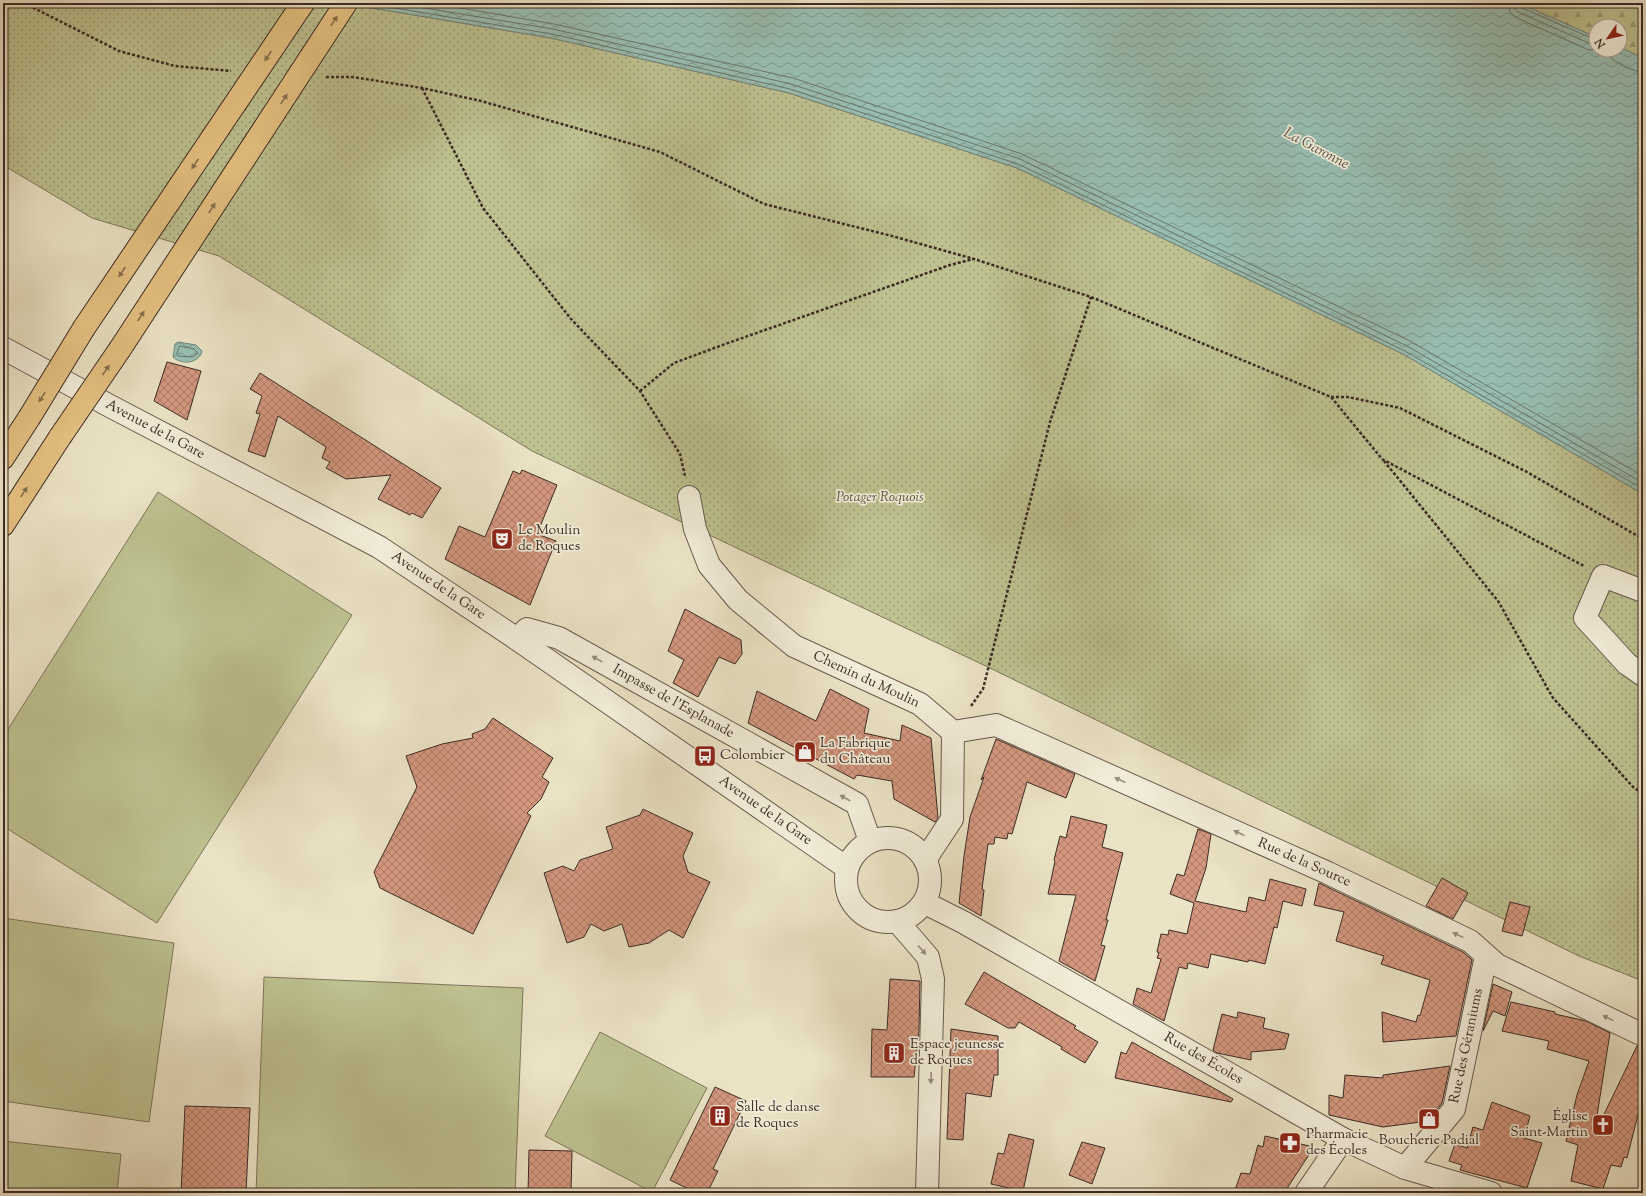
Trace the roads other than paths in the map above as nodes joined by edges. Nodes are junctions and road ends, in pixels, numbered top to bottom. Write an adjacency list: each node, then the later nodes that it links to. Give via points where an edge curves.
1 (303, 3): 4 (highway, one-way to 4, bridge, via 84,328)
2 (346, 3): 6 (highway, one-way to 2, bridge)
3 (3, 348): 8 (street, Avenue de la Gare, via 379,547)
4 (3, 458)
5 (689, 497): 10 (street, Chemin du Moulin, via 695,529 709,565 738,600 794,646 920,704)
6 (3, 525)
7 (1643, 591): 9 (street, via 1603,576 1585,618 1627,664)
8 (517, 639): 11 (street, Impasse de l'Esplanade, one-way to 8, via 857,804 559,638 527,629); 13 (street, Avenue de la Gare)
9 (1643, 675)
10 (953, 732): 12 (street, via 952,819); 16 (street, Rue de la Source, one-way to 10, via 1470,941 1328,873 996,725)
11 (870, 841): 12 (street, via 885,837 900,839 914,845); 13 (street, via 853,855)
12 (925, 860): 14 (street, via 932,886)
13 (847, 868): 15 (street, via 846,883 852,902 874,919 884,922)
14 (925, 903): 15 (street, via 909,917); 18 (street, Rue des Écoles, via 970,926)
15 (897, 921): 20 (street, one-way to 20, via 928,957 933,979)
16 (1486, 956): 17 (street, Rue de la Source, one-way to 16, via 1497,965); 19 (street, Rue des Géraniums, via 1454,1109)
17 (1643, 1035)
18 (1343, 1139): 19 (street, Rue des Écoles); 21 (street)
19 (1406, 1168): 22 (street, Rue des Écoles)
20 (927, 1193)
21 (1306, 1193)
22 (1491, 1193)

